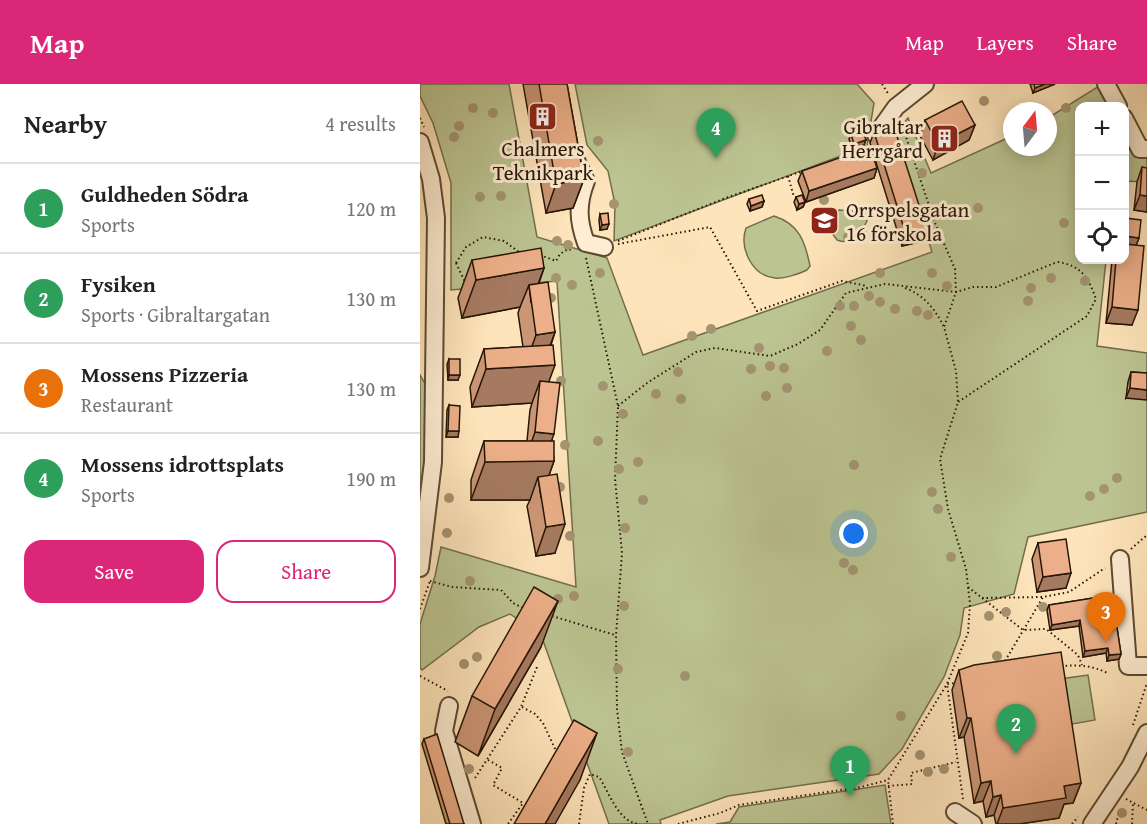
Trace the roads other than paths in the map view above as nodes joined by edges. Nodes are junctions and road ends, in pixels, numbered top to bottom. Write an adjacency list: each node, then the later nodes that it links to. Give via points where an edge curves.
1 (925, 84): 5 (street, via 896,107)
2 (1106, 84): 3 (street)
3 (1116, 102)
4 (1129, 127): 8 (street)
5 (876, 135)
6 (571, 136): 9 (street, via 574,157 586,181 578,201 580,228 585,242)
7 (420, 142): 10 (street, via 431,179 436,218 433,462)
8 (1136, 143)
9 (604, 247)
10 (422, 538): 12 (street)
11 (1120, 559): 13 (street, via 1128,666)
12 (425, 575)
13 (1147, 666)
14 (449, 706): 18 (street, via 444,731)
15 (1147, 733): 17 (street, via 1130,767)
16 (959, 807): 19 (street)
17 (1085, 820)
18 (472, 824)
19 (973, 824)

